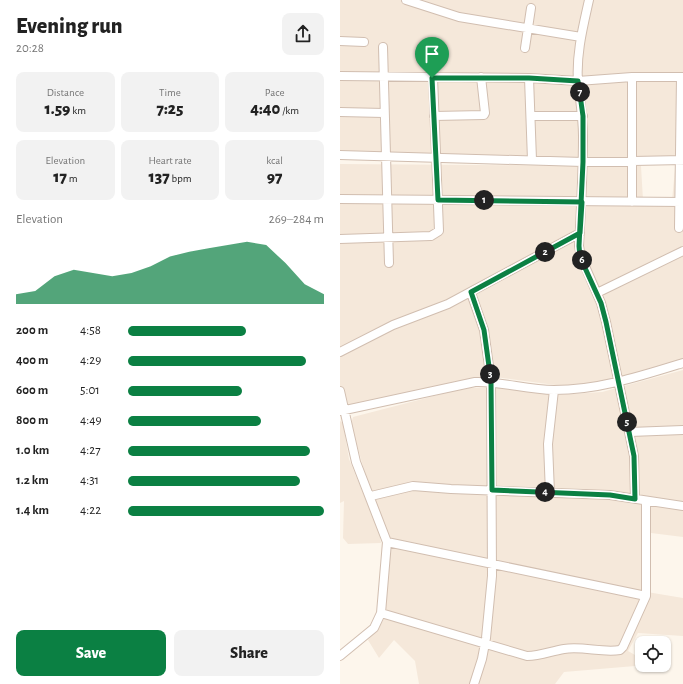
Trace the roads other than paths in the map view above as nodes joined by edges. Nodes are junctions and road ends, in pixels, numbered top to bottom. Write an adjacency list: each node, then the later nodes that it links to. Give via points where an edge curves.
1 (406, 0): 4 (street, via 459,17)
2 (590, 0): 5 (street)
3 (530, 8): 4 (street)
4 (528, 28): 5 (street); 9 (street)
5 (581, 37): 18 (street)
6 (340, 41): 7 (street)
7 (364, 42)
8 (383, 47): 12 (street)
9 (525, 48)
10 (432, 51): 15 (street)
11 (340, 76): 12 (street)
12 (384, 77): 15 (street); 20 (street)
13 (481, 77): 15 (street); 16 (street); 21 (street, via 484,115)
14 (682, 77): 17 (street); 29 (street)
15 (432, 78): 21 (street)
16 (529, 78): 18 (street); 22 (street)
17 (632, 78): 18 (street); 28 (street)
18 (578, 81): 23 (street)
19 (340, 112): 20 (street)
20 (384, 112): 25 (street)
21 (434, 116): 26 (street)
22 (531, 116): 23 (street); 27 (street)
23 (583, 116): 30 (street)
24 (340, 155): 25 (street)
25 (385, 156): 26 (street); 32 (street)
26 (436, 157): 27 (street); 33 (street)
27 (532, 160): 30 (street)
28 (633, 160): 29 (street); 30 (street); 35 (street)
29 (682, 160): 36 (street)
30 (583, 162): 34 (street)
31 (340, 199): 32 (street)
32 (386, 200): 33 (street); 39 (street)
33 (438, 200): 34 (street); 39 (street, via 439,231 434,235)
34 (582, 202): 35 (street); 38 (street)
35 (632, 202): 36 (street)
36 (681, 202): 37 (street)
37 (679, 228)
38 (580, 233): 43 (street); 44 (street, via 580,257)
39 (388, 238): 40 (street); 42 (street)
40 (340, 240)
41 (683, 251): 44 (street)
42 (389, 263)
43 (471, 292): 45 (street, via 393,325); 47 (street, via 484,330)
44 (597, 293): 48 (street)
45 (340, 352)
46 (683, 363): 48 (street)
47 (491, 381): 49 (street); 51 (street, via 475,382); 54 (street)
48 (618, 383): 49 (street); 53 (street)
49 (554, 390): 55 (street, via 548,444)
50 (340, 392): 51 (street)
51 (343, 411): 56 (street, via 356,462)
52 (683, 430): 53 (street)
53 (630, 432): 57 (street, via 634,456)
54 (492, 490): 55 (street); 56 (street, via 413,486); 61 (street)
55 (550, 493): 57 (street, via 610,495)
56 (371, 496): 60 (street)
57 (635, 499): 58 (street)
58 (646, 500): 59 (street); 62 (street)
59 (683, 506)
60 (387, 542): 61 (street); 63 (street)
61 (492, 563): 62 (street); 64 (street)
62 (646, 596): 64 (street, via 620,650 564,649 535,656)
63 (381, 614): 64 (street); 65 (street, via 374,628)
64 (485, 643): 66 (street)
65 (340, 656)
66 (474, 684)

